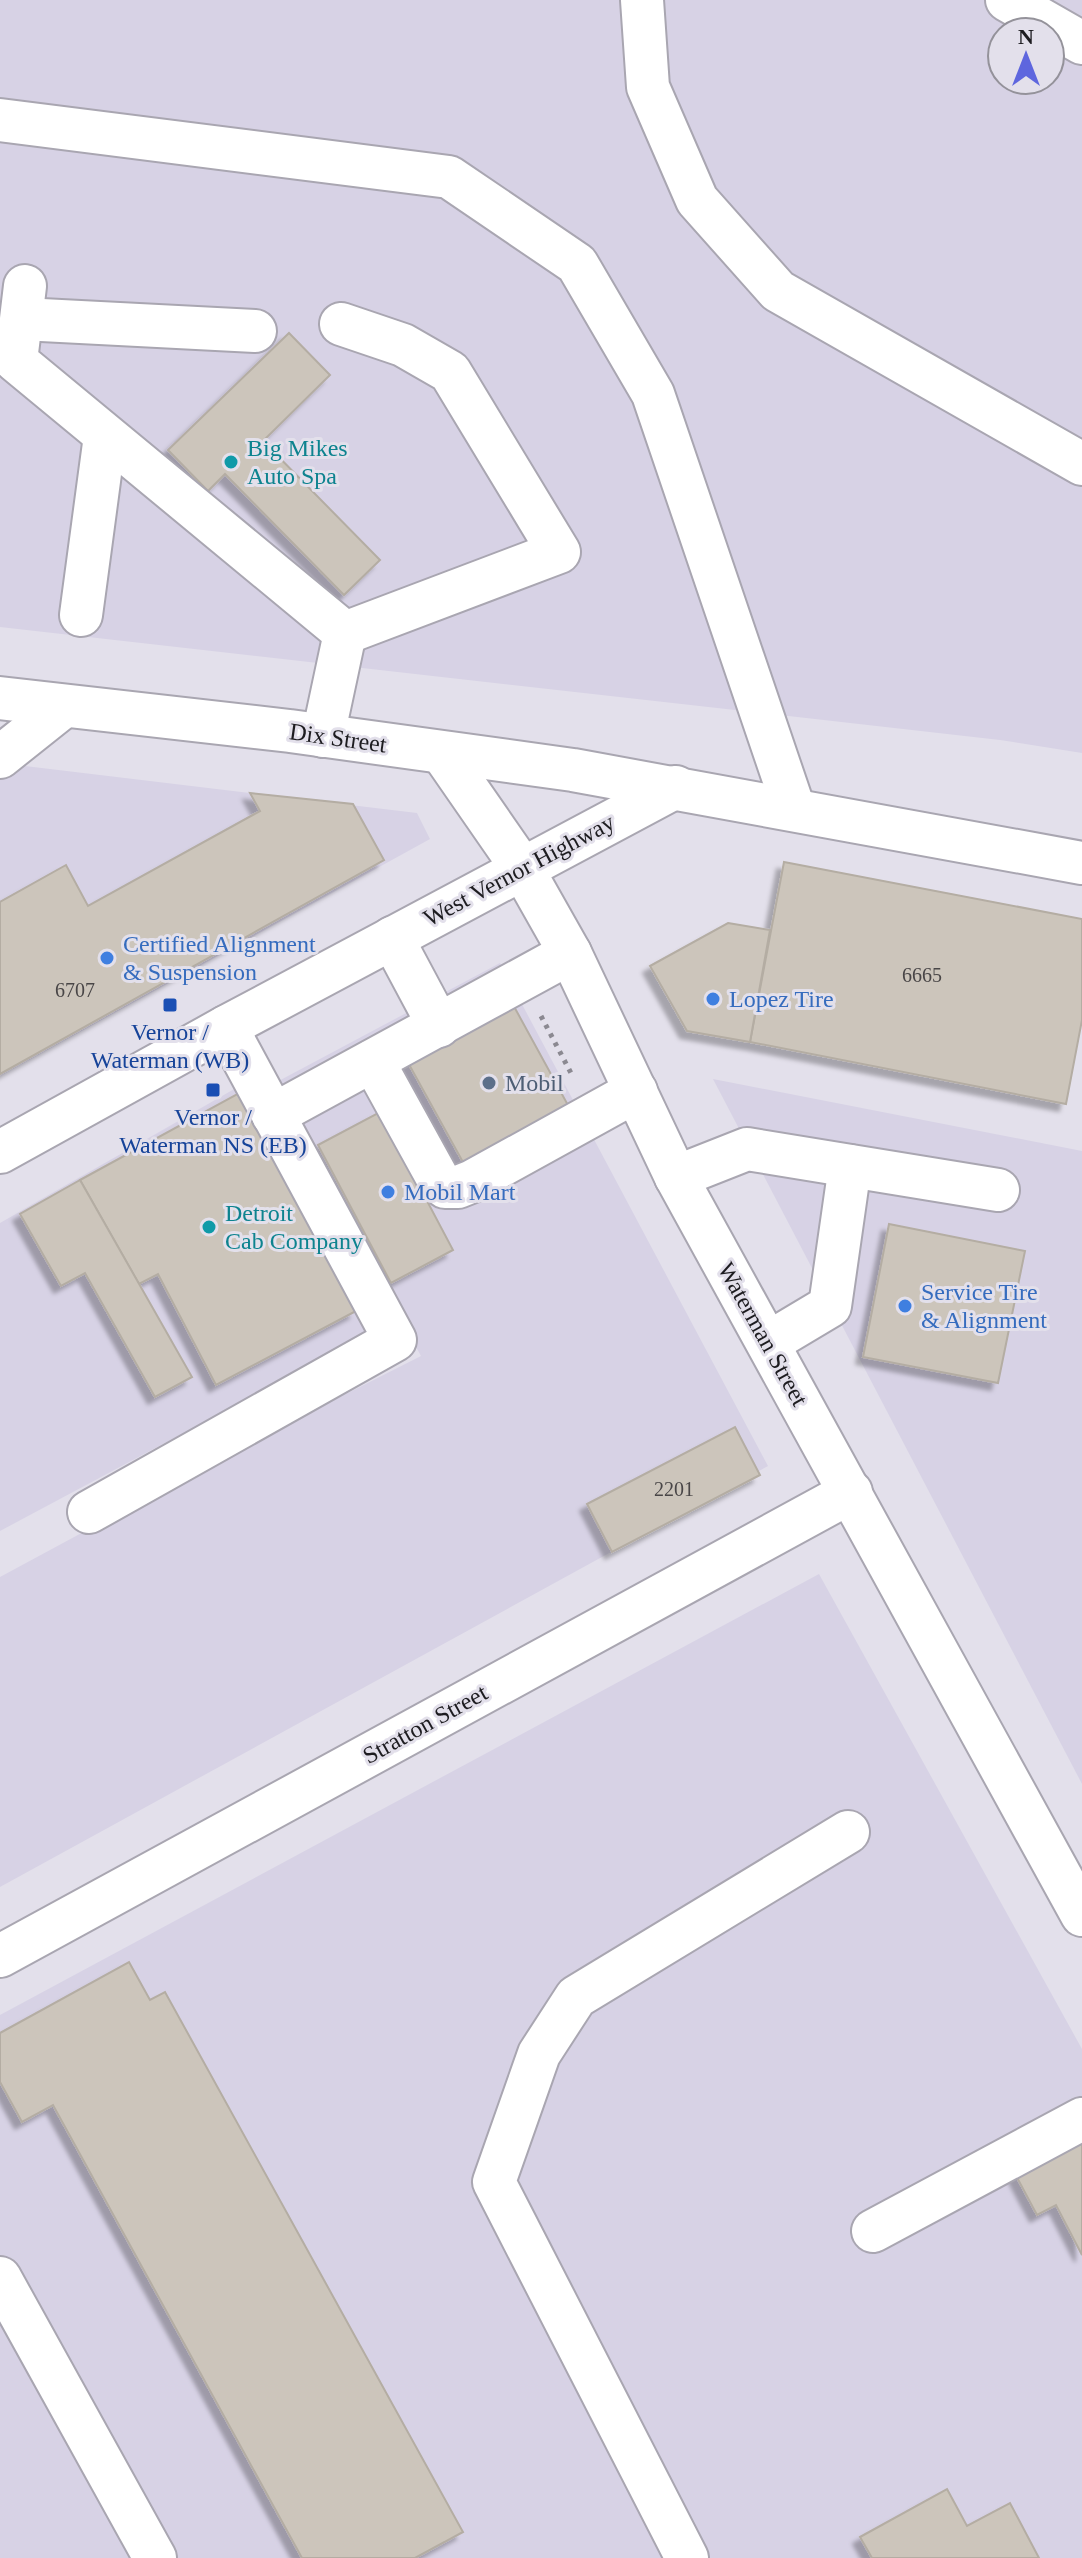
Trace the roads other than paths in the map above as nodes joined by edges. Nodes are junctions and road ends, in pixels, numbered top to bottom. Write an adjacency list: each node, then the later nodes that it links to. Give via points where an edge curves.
1 (642, 0): 8 (street, via 648,87 697,200 778,291)
2 (1007, 0): 3 (street)
3 (1082, 43)
4 (0, 120): 17 (street, via 449,177 577,264 653,394)
5 (341, 324): 10 (street, via 403,345 450,372 559,552)
6 (255, 331): 7 (street, via 23,302 16,361)
7 (105, 436): 9 (street); 10 (street)
8 (1082, 464)
9 (81, 615)
10 (345, 633): 13 (street)
11 (0, 698): 12 (street, Dix Street)
12 (64, 706): 13 (street, Dix Street); 15 (street)
13 (323, 736): 14 (street, Dix Street)
14 (443, 754): 16 (street, Dix Street); 19 (street, Waterman Street)
15 (0, 757)
16 (676, 787): 17 (street); 19 (street, West Vernor Highway)
17 (794, 809): 18 (street)
18 (1082, 863)
19 (522, 868): 20 (street, West Vernor Highway); 21 (street, Waterman Street)
20 (392, 938): 22 (street); 23 (street, West Vernor Highway)
21 (570, 953): 22 (street); 25 (street, Waterman Street)
22 (439, 1026): 24 (street)
23 (226, 1027): 26 (street); 27 (street, West Vernor Highway)
24 (373, 1061): 25 (street, via 445,1187 473,1181); 26 (street)
25 (636, 1091): 29 (street, Waterman Street)
26 (273, 1115): 33 (street, via 395,1340)
27 (0, 1152)
28 (850, 1166): 29 (street, via 747,1149); 30 (street); 31 (street, via 830,1306)
29 (676, 1177): 31 (street, Waterman Street)
30 (998, 1190)
31 (768, 1343): 32 (street, Waterman Street)
32 (851, 1492): 35 (street, Waterman Street); 36 (street, Stratton Street)
33 (89, 1512)
34 (848, 1832): 41 (street, via 576,1997 539,2054 494,2182)
35 (1082, 1915)
36 (0, 1956)
37 (1082, 2119): 38 (street)
38 (873, 2231)
39 (0, 2278): 40 (street)
40 (155, 2558)
41 (687, 2558)

